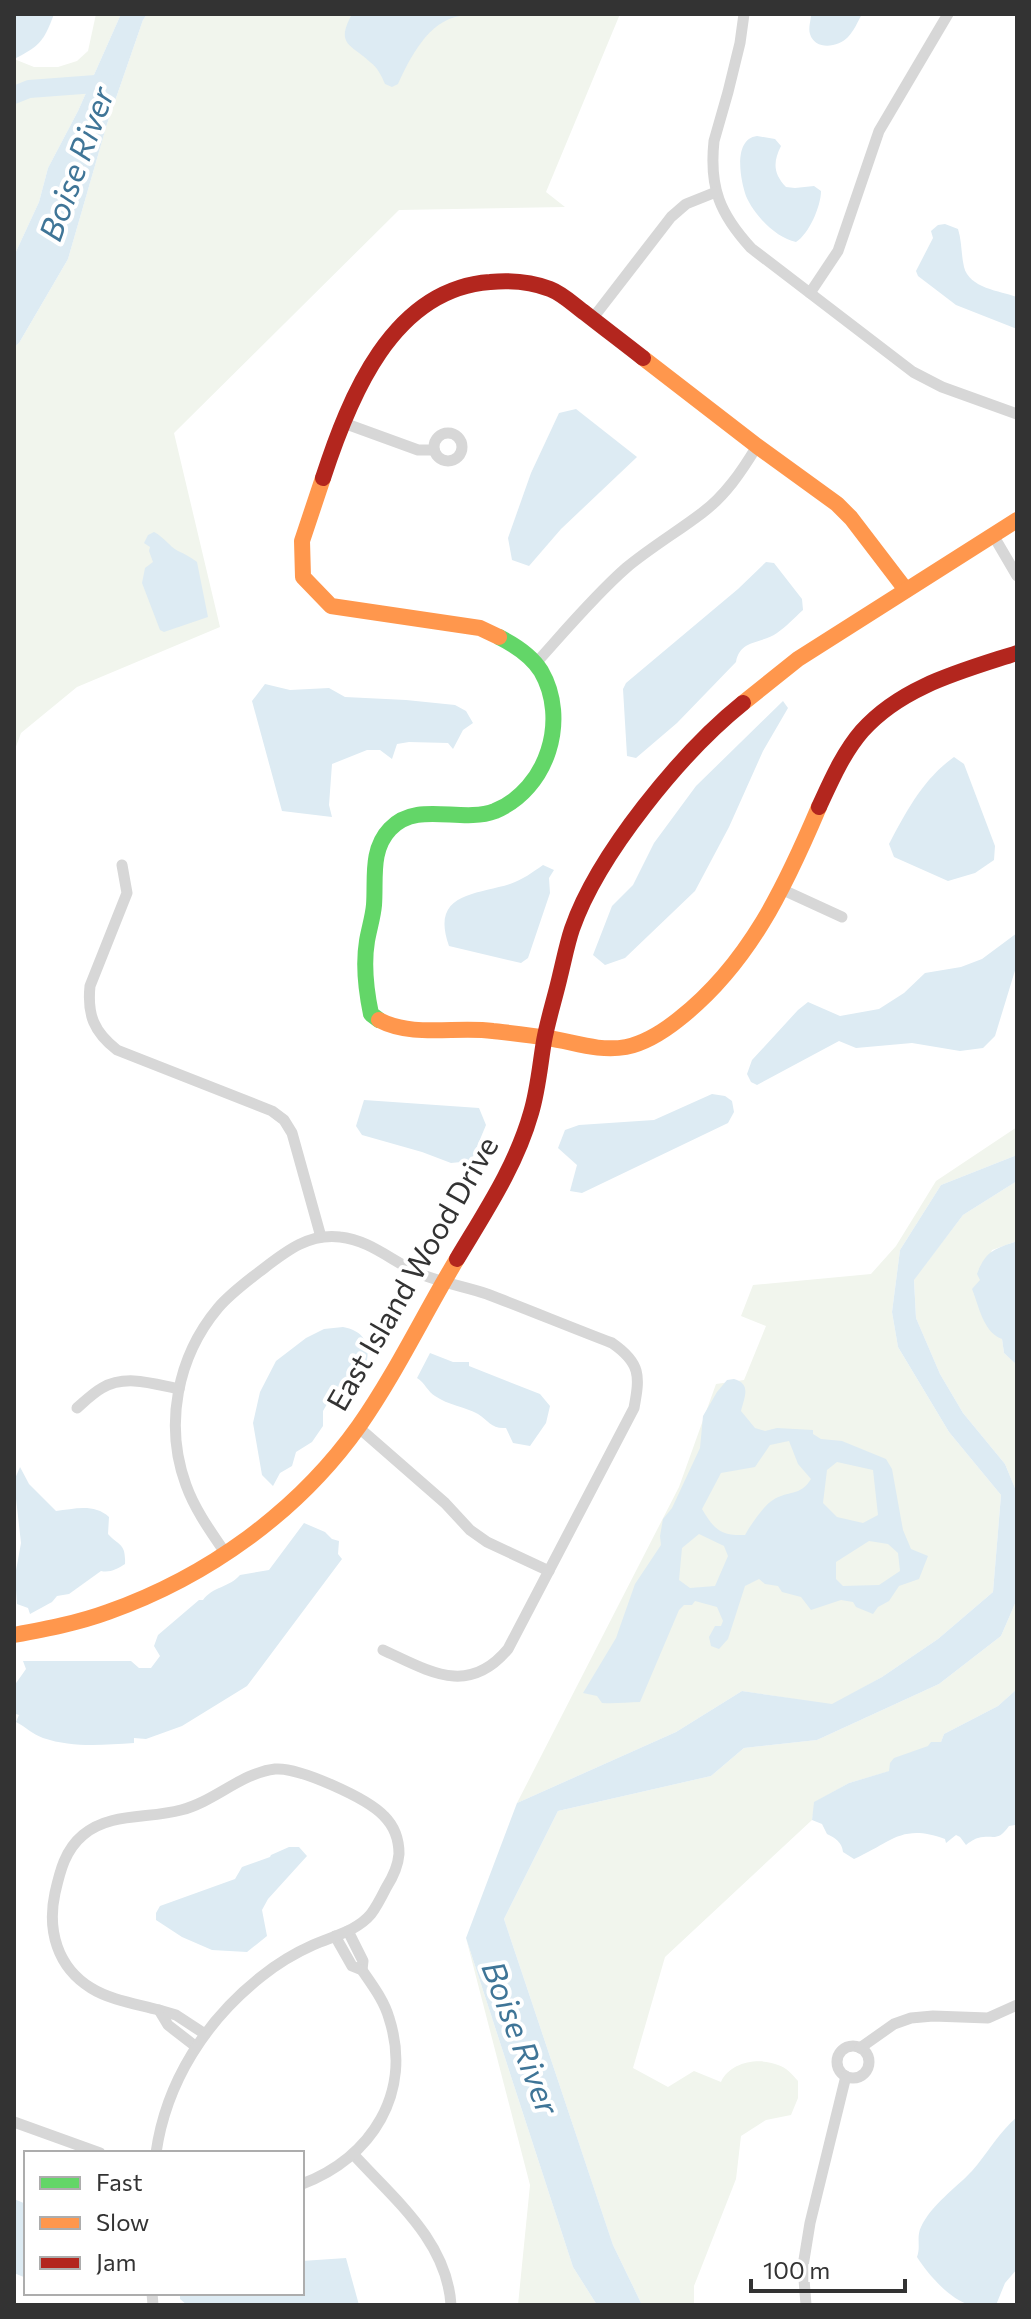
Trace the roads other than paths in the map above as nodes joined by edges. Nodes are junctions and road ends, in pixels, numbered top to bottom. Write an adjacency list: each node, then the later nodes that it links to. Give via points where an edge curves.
1 (744, 14): 3 (street, via 714,141)
2 (948, 14): 4 (street, via 879,131 838,251)
3 (716, 192): 4 (street, via 731,225 751,248); 5 (street, via 686,204 671,217)
4 (810, 293): 6 (street, via 927,381)
5 (593, 318): 7 (street, via 552,290 518,280 450,290 411,314 393,333); 8 (street)
6 (1017, 414)
7 (341, 422): 9 (street, via 418,450); 15 (street, via 302,541 303,577 331,606 480,628)
8 (757, 446): 13 (street, via 837,504); 15 (street, via 704,512 624,570)
9 (434, 450)
10 (1017, 520): 11 (street, East Island Wood Drive)
11 (993, 535): 12 (street); 13 (street, East Island Wood Drive)
12 (1017, 576)
13 (906, 590): 19 (street, East Island Wood Drive, via 766,683 707,736 653,796 602,867 578,913)
14 (1017, 653): 17 (street, via 923,685 870,723 832,778)
15 (536, 663): 19 (street, via 556,718 544,764 530,784 501,809 481,815 403,817 375,855 367,993 371,1014 388,1026)
16 (122, 865): 20 (street, via 127,893 90,986 93,1021 102,1038 117,1050 261,1106 284,1120)
17 (781, 889): 18 (street); 19 (street, via 757,937 731,971 652,1038 606,1048)
18 (842, 917)
19 (545, 1037): 21 (street, East Island Wood Drive, via 532,1111 516,1155)
20 (321, 1237): 21 (street, via 353,1239); 22 (street, via 285,1252 226,1299 196,1339)
21 (444, 1282): 24 (street, East Island Wood Drive); 26 (street, via 612,1343 635,1366 639,1381 634,1408)
22 (179, 1389): 23 (street, via 114,1382); 25 (street, via 175,1413 182,1474 196,1508)
23 (77, 1408)
24 (358, 1427): 25 (street, East Island Wood Drive, via 304,1491); 26 (street, via 470,1530)
25 (226, 1554): 27 (street, East Island Wood Drive, via 124,1606)
26 (549, 1571): 28 (street, via 508,1649 483,1672 443,1676)
27 (14, 1635)
28 (383, 1650)
29 (348, 1931): 30 (street); 31 (street); 33 (street, via 372,1913 395,1873 397,1837 382,1813 331,1784 276,1769 197,1805 94,1827 64,1859 52,1906 54,1940 75,1975 92,1989)
30 (335, 1936): 31 (street, via 352,1966); 34 (street, via 263,1975)
31 (362, 1970): 41 (street, via 390,2018 395,2071 387,2107)
32 (1017, 2005): 36 (street, via 988,2018 911,2018)
33 (159, 2010): 34 (street); 35 (street, via 168,2025)
34 (205, 2034): 35 (street)
35 (195, 2046): 40 (street, via 168,2104)
36 (860, 2048): 37 (street, via 867,2054 868,2067 859,2077); 37 (street, via 845,2047 838,2055 838,2070)
37 (846, 2076): 44 (street, via 810,2223 803,2266)
38 (14, 2122): 39 (street)
39 (94, 2151)
40 (156, 2151)
41 (354, 2155): 42 (street); 43 (street, via 433,2245)
42 (304, 2183)
43 (451, 2305)
44 (806, 2305)

